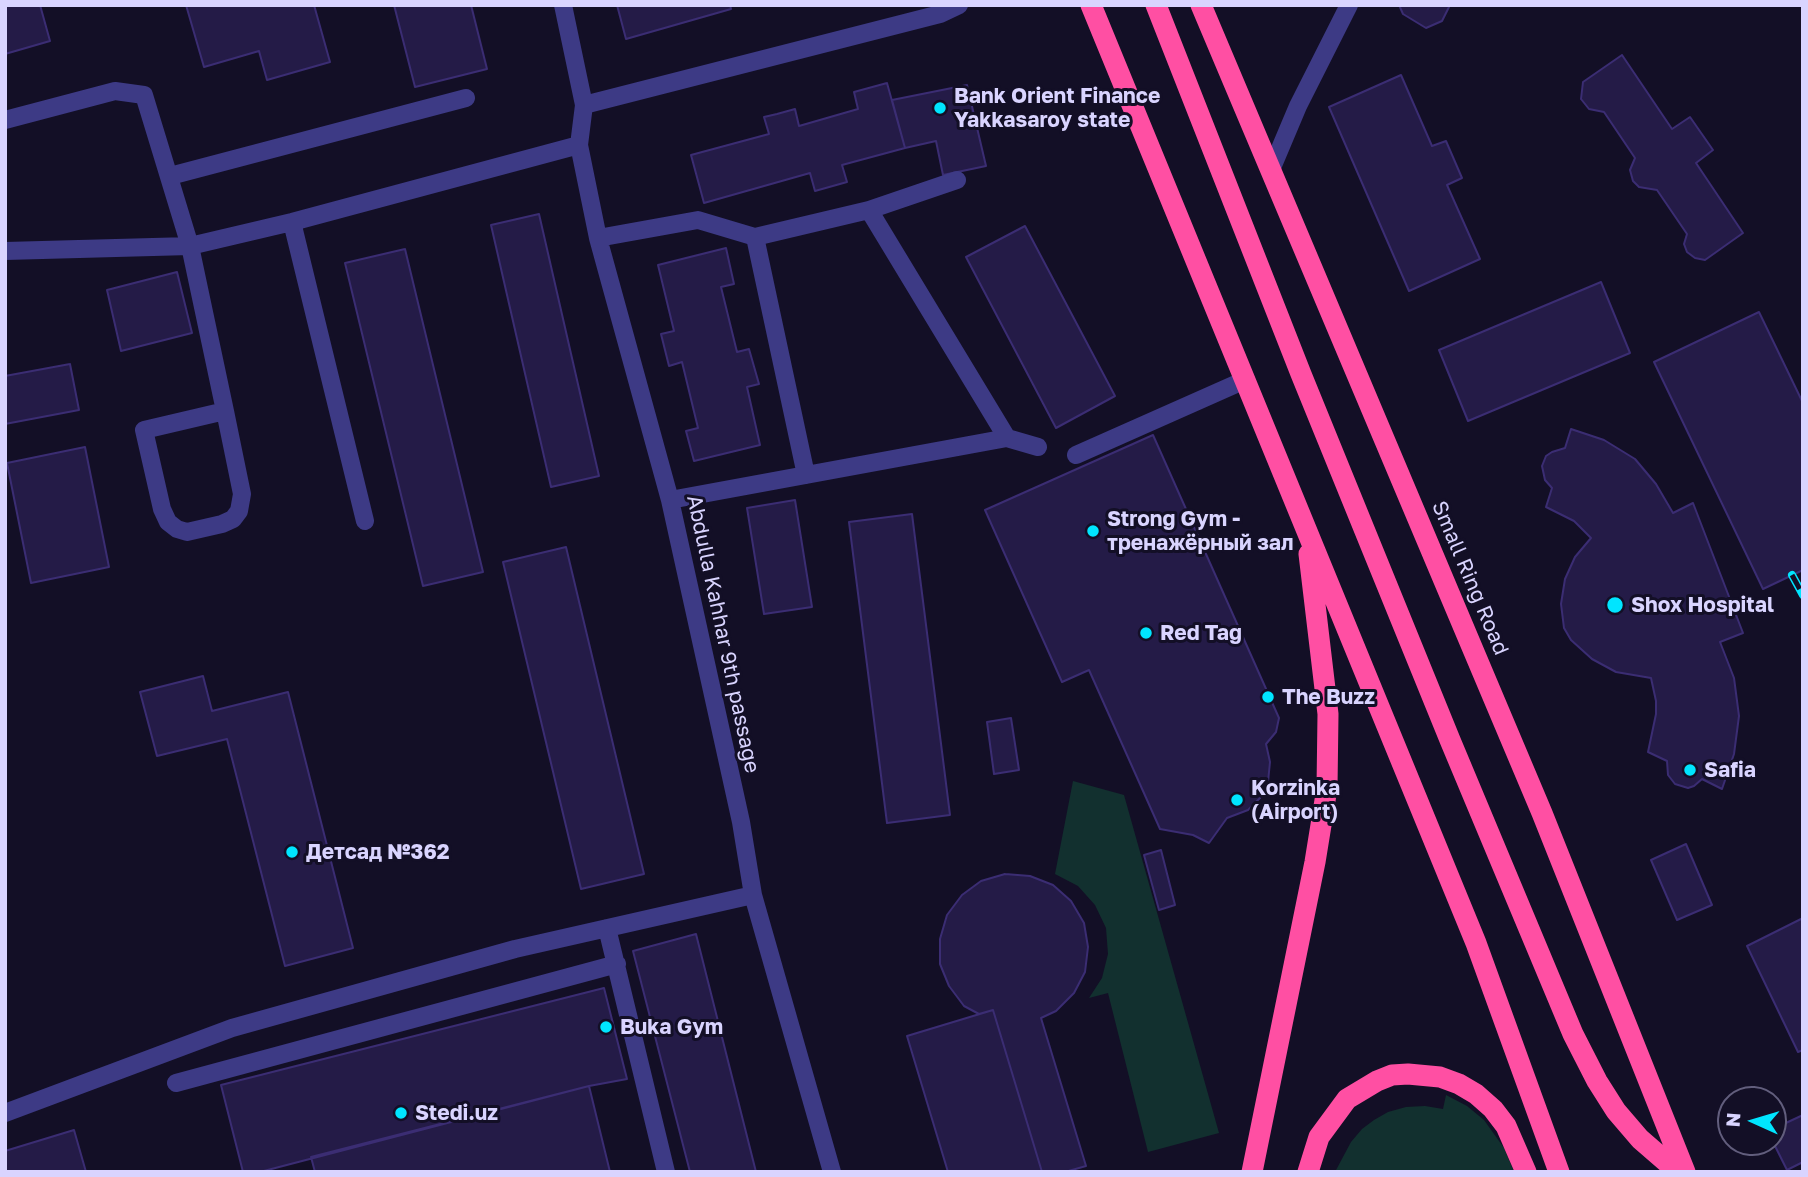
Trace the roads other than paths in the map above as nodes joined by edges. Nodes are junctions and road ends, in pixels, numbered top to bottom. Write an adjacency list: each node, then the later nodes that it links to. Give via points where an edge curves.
1 (563, 5): 8 (street, Abdulla Kahhar 9th passage)
2 (959, 5): 8 (street)
3 (1091, 5): 20 (highway)
4 (1156, 5): 40 (highway, via 1301,374 1588,1066 1627,1126)
5 (1201, 5): 11 (highway, Small Ring Road)
6 (1349, 5): 11 (street)
7 (466, 98): 12 (street)
8 (584, 105): 10 (street, Abdulla Kahhar 9th passage)
9 (5, 120): 12 (street, via 115,91 144,95)
10 (579, 145): 15 (street); 17 (street, Abdulla Kahhar 9th passage)
11 (1271, 170): 41 (highway, Small Ring Road, via 1542,813)
12 (170, 176): 18 (street)
13 (957, 180): 14 (street)
14 (869, 210): 16 (street); 22 (street)
15 (292, 222): 18 (street); 27 (street)
16 (755, 237): 17 (street, via 698,220); 25 (street)
17 (598, 238): 26 (street, Abdulla Kahhar 9th passage)
18 (190, 246): 19 (street); 21 (street)
19 (5, 251)
20 (1245, 380): 24 (street); 28 (highway)
21 (225, 411): 21 (street, via 144,430 162,509 177,529 187,532 222,524 239,511 242,494)
22 (1007, 438): 23 (street); 25 (street)
23 (1038, 447)
24 (1076, 454)
25 (806, 475): 26 (street)
26 (670, 500): 29 (street, Abdulla Kahhar 9th passage)
27 (365, 521)
28 (1305, 525): 36 (highway, via 1328,713 1327,788); 39 (highway, via 1476,943)
29 (753, 895): 30 (street); 35 (street, Abdulla Kahhar 9th passage)
30 (607, 928): 31 (street); 33 (street, via 232,1028)
31 (617, 964): 32 (street); 34 (street)
32 (176, 1083)
33 (5, 1113)
34 (666, 1172)
35 (832, 1172)
36 (1252, 1172)
37 (1308, 1172): 38 (highway, via 1314,1147 1347,1100 1377,1081 1408,1074 1440,1077 1476,1094 1506,1126)
38 (1526, 1172)
39 (1559, 1172)
40 (1678, 1172)
41 (1685, 1172)

